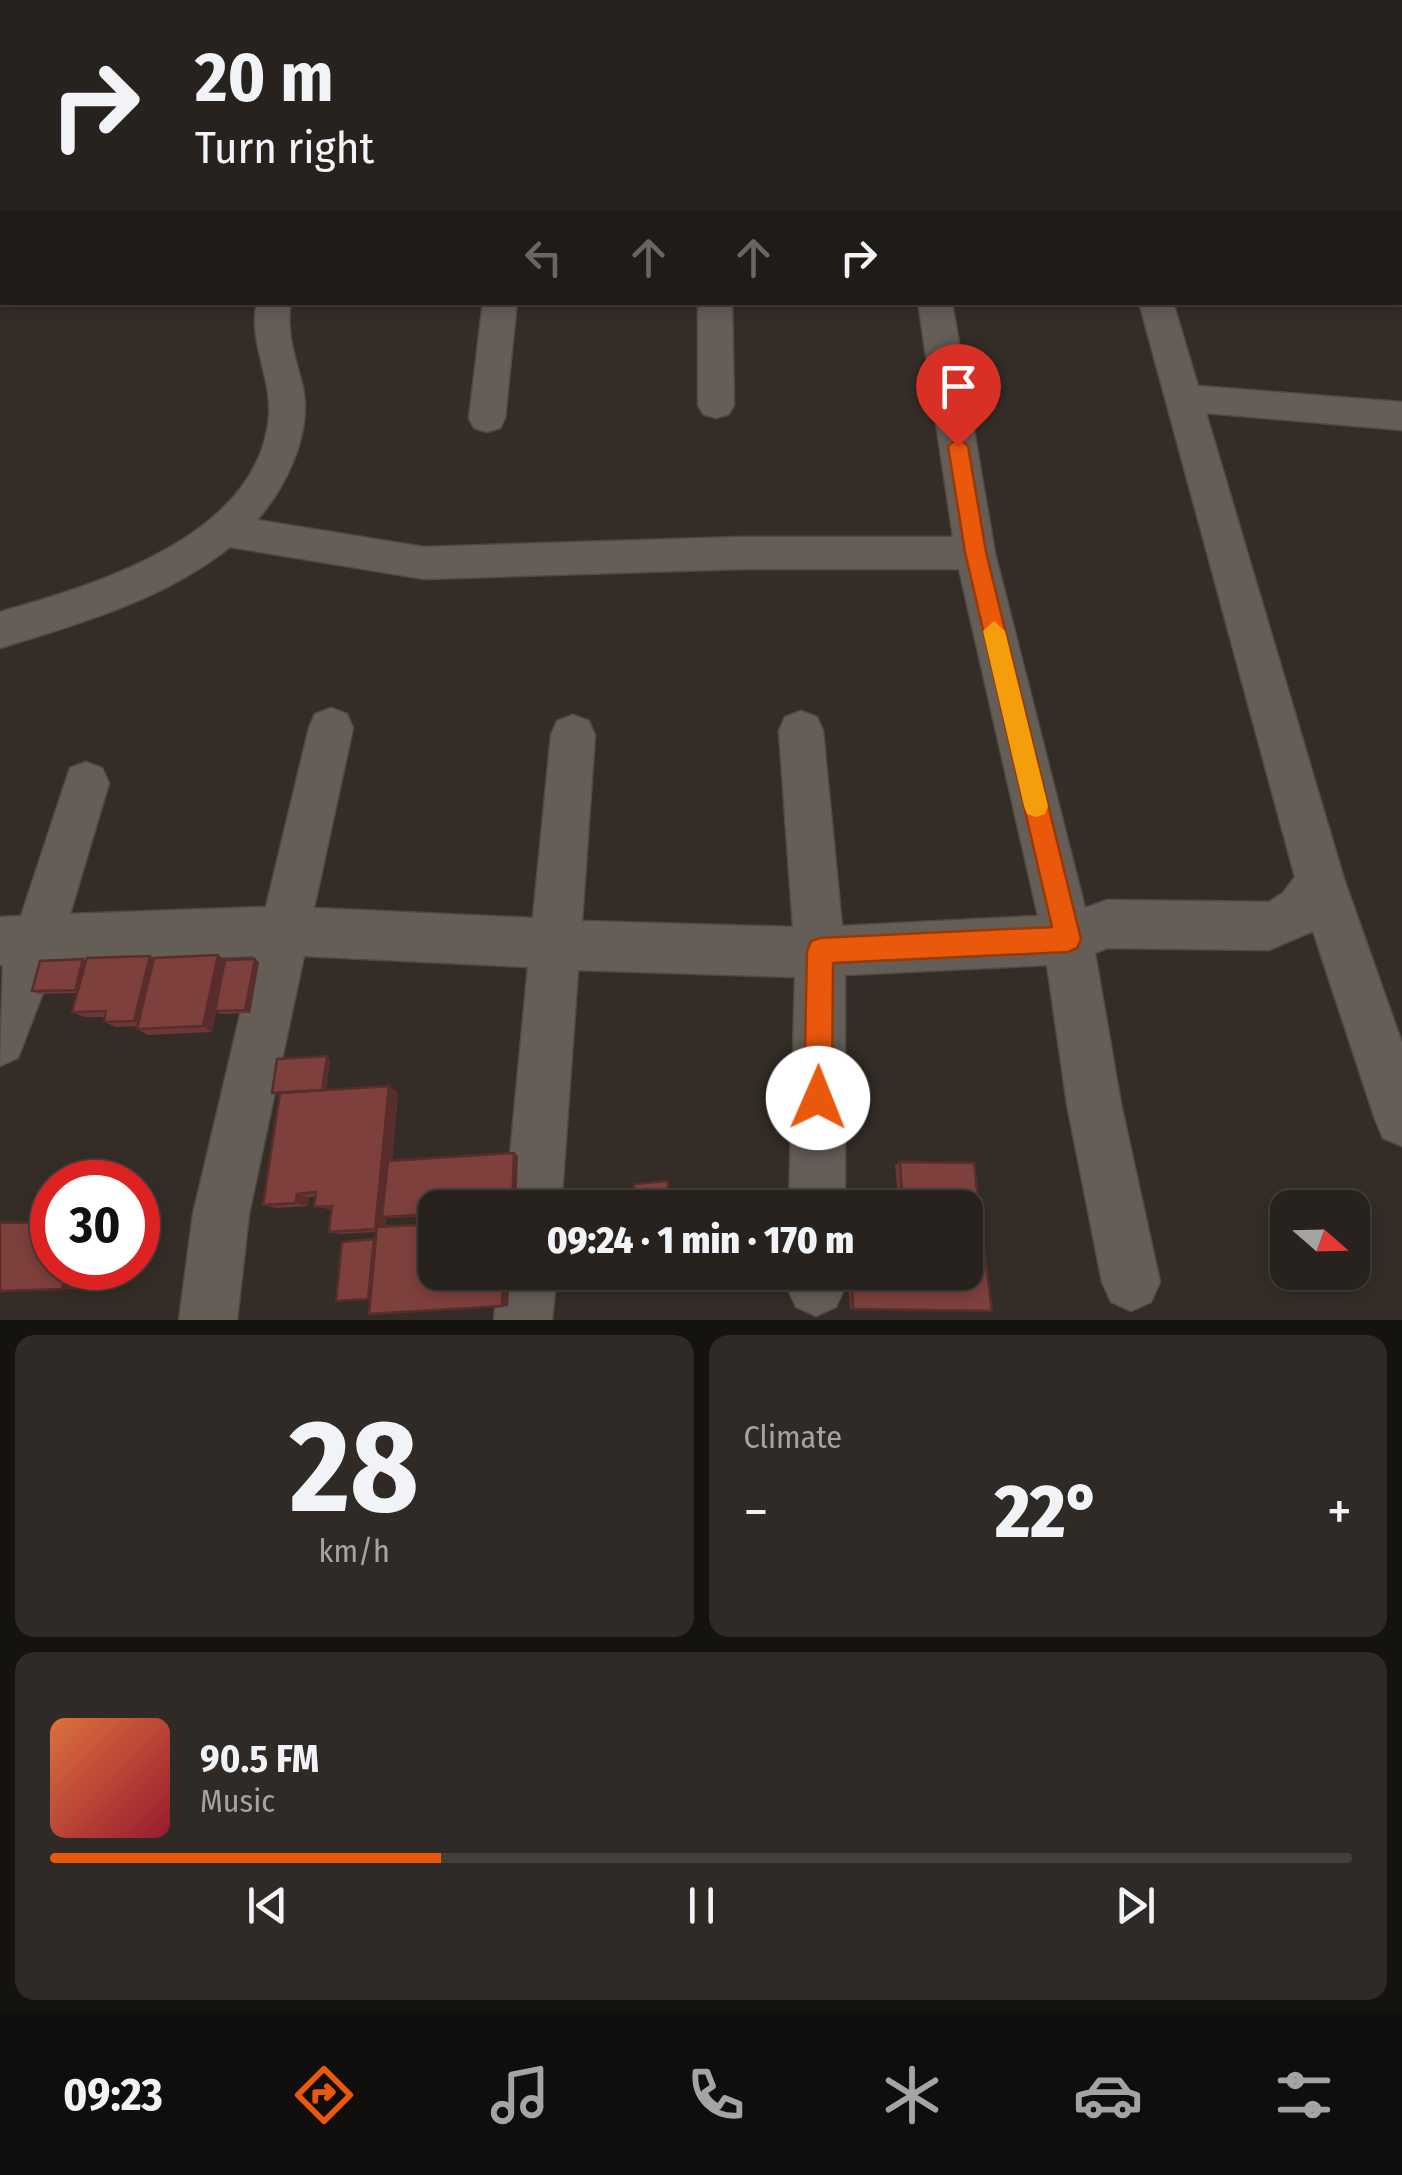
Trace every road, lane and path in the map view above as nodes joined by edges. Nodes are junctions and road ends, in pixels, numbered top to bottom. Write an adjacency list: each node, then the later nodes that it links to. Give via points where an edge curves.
1 (273, 305): 10 (street, via 268,335 287,416 262,487)
2 (500, 305): 9 (street)
3 (715, 305): 7 (street)
4 (935, 305): 11 (street)
5 (1157, 305): 6 (street)
6 (1184, 398): 8 (street); 17 (street)
7 (716, 406)
8 (1402, 416)
9 (487, 418)
10 (226, 531): 11 (street, via 424,563); 12 (street, via 139,584)
11 (976, 552): 19 (street)
12 (0, 630)
13 (331, 728): 18 (street)
14 (801, 731): 22 (street)
15 (573, 734): 21 (street)
16 (86, 783): 20 (street)
17 (1320, 879): 19 (street, via 1292,920 1270,926 1107,924); 24 (street)
18 (287, 931): 20 (street); 21 (street); 29 (street, via 221,1214)
19 (1068, 939): 22 (street); 27 (street)
20 (19, 940): 23 (street)
21 (553, 945): 22 (street); 25 (street)
22 (820, 951): 26 (street)
23 (0, 1040)
24 (1402, 1119)
25 (535, 1190)
26 (817, 1190)
27 (1131, 1282)
28 (526, 1290): 30 (street)
29 (208, 1320)
30 (522, 1320)

